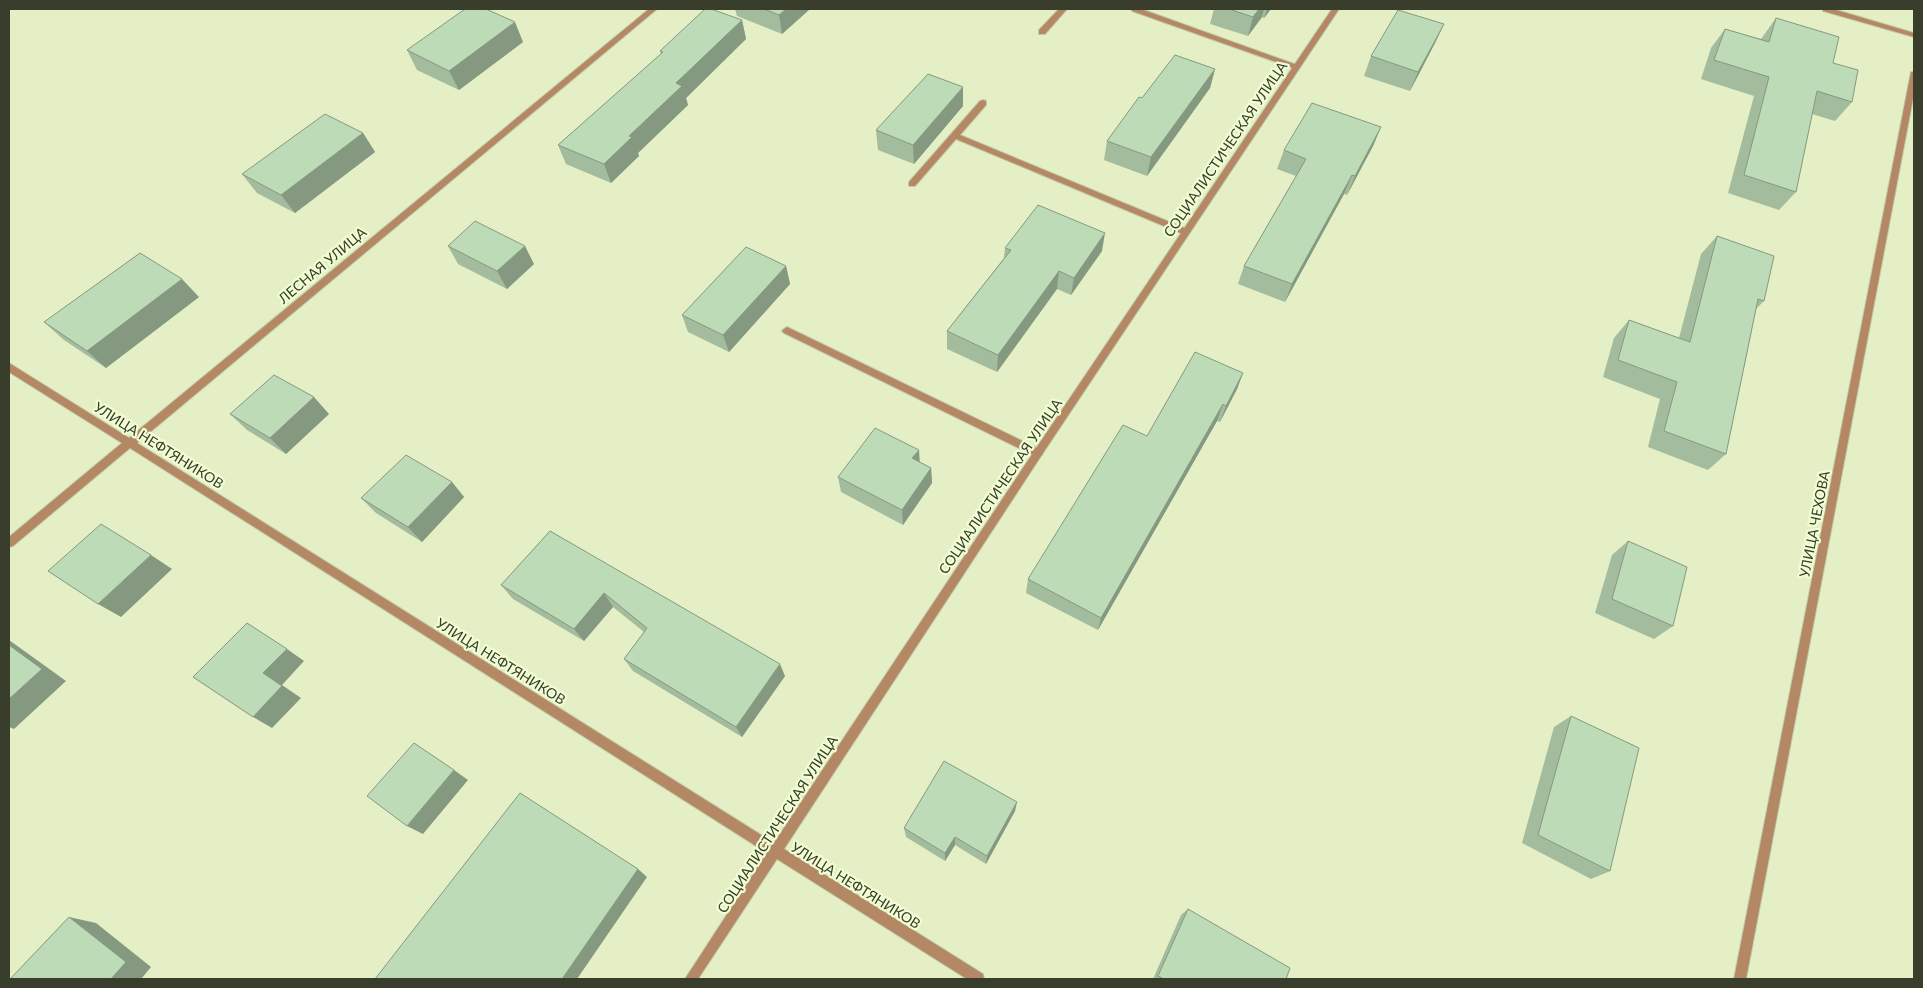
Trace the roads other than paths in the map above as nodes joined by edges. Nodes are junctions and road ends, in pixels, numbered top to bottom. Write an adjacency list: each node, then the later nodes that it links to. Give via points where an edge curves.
1 (653, 9): 16 (street, ЛЕСНАЯ УЛИЦА)
2 (1063, 9): 6 (street)
3 (1135, 9): 8 (street)
4 (1335, 9): 8 (street, СОЦИАЛИСТИЧЕСКАЯ УЛИЦА)
5 (1826, 9): 7 (street)
6 (1042, 32)
7 (1914, 36)
8 (1296, 66): 13 (street, СОЦИАЛИСТИЧЕСКАЯ УЛИЦА)
9 (1914, 74): 22 (street, УЛИЦА ЧЕХОВА)
10 (983, 104): 11 (street)
11 (955, 136): 12 (street); 13 (street)
12 (912, 184)
13 (1186, 232): 17 (street, СОЦИАЛИСТИЧЕСКАЯ УЛИЦА)
14 (787, 331): 17 (street)
15 (9, 367): 16 (street, УЛИЦА НЕФТЯНИКОВ)
16 (128, 443): 18 (street, ЛЕСНАЯ УЛИЦА); 19 (street, УЛИЦА НЕФТЯНИКОВ)
17 (1038, 453): 19 (street, СОЦИАЛИСТИЧЕСКАЯ УЛИЦА)
18 (9, 543)
19 (776, 852): 20 (street, СОЦИАЛИСТИЧЕСКАЯ УЛИЦА); 21 (street, УЛИЦА НЕФТЯНИКОВ)
20 (691, 979)
21 (978, 979)
22 (1740, 979)

